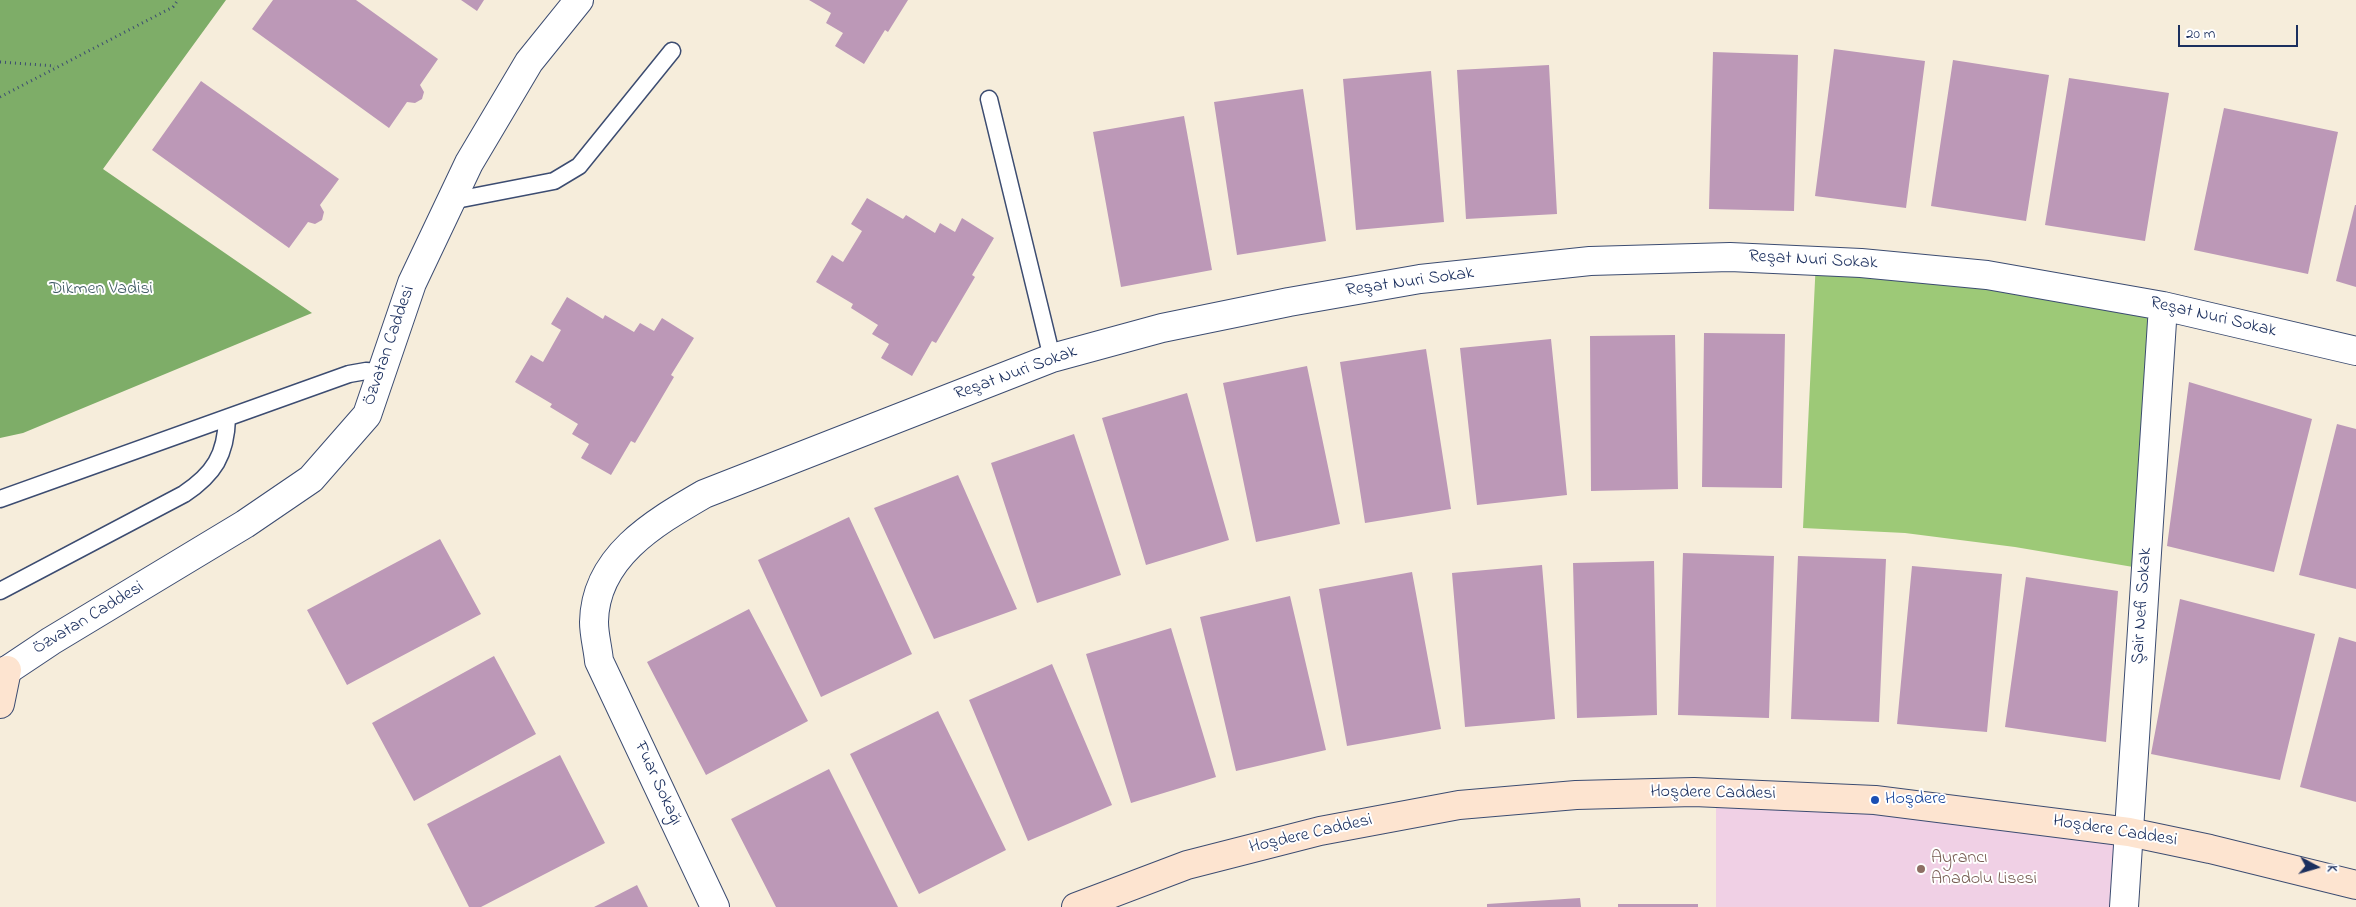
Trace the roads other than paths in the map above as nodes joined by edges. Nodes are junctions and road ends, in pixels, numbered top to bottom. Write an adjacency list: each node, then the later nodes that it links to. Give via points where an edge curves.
1 (579, 0): 4 (street, Özvatan Caddesi, via 529,62 469,163)
2 (672, 52): 4 (lane, via 579,166 554,181)
3 (989, 99): 7 (lane)
4 (451, 201): 8 (street, Özvatan Caddesi, via 412,283)
5 (2162, 306): 6 (street, Reşat Nuri Sokak); 7 (street, Reşat Nuri Sokak, via 1987,275 1862,262 1730,257 1590,261 1420,279 1289,302 1162,328); 15 (street, Şair Nefi Sokak)
6 (2356, 350)
7 (1052, 358): 12 (street, Reşat Nuri Sokak, via 704,494 661,518 626,547 600,588 594,622)
8 (381, 372): 9 (lane, via 349,374); 13 (street, Özvatan Caddesi, via 366,415 311,479 246,524 51,641)
9 (227, 418): 10 (lane); 11 (lane, via 223,450 202,482)
10 (0, 499)
11 (0, 591)
12 (600, 661): 17 (street, Fuar Sokağı)
13 (2, 675): 14 (main road)
14 (0, 704)
15 (2129, 832): 16 (main road, Hoşdere Caddesi); 18 (main road, Hoşdere Caddesi, via 1875,800 1694,792 1576,795 1459,805 1320,831 1187,865); 19 (street, Şair Nefi Sokak)
16 (2356, 885)
17 (715, 907)
18 (1076, 907)
19 (2124, 907)

